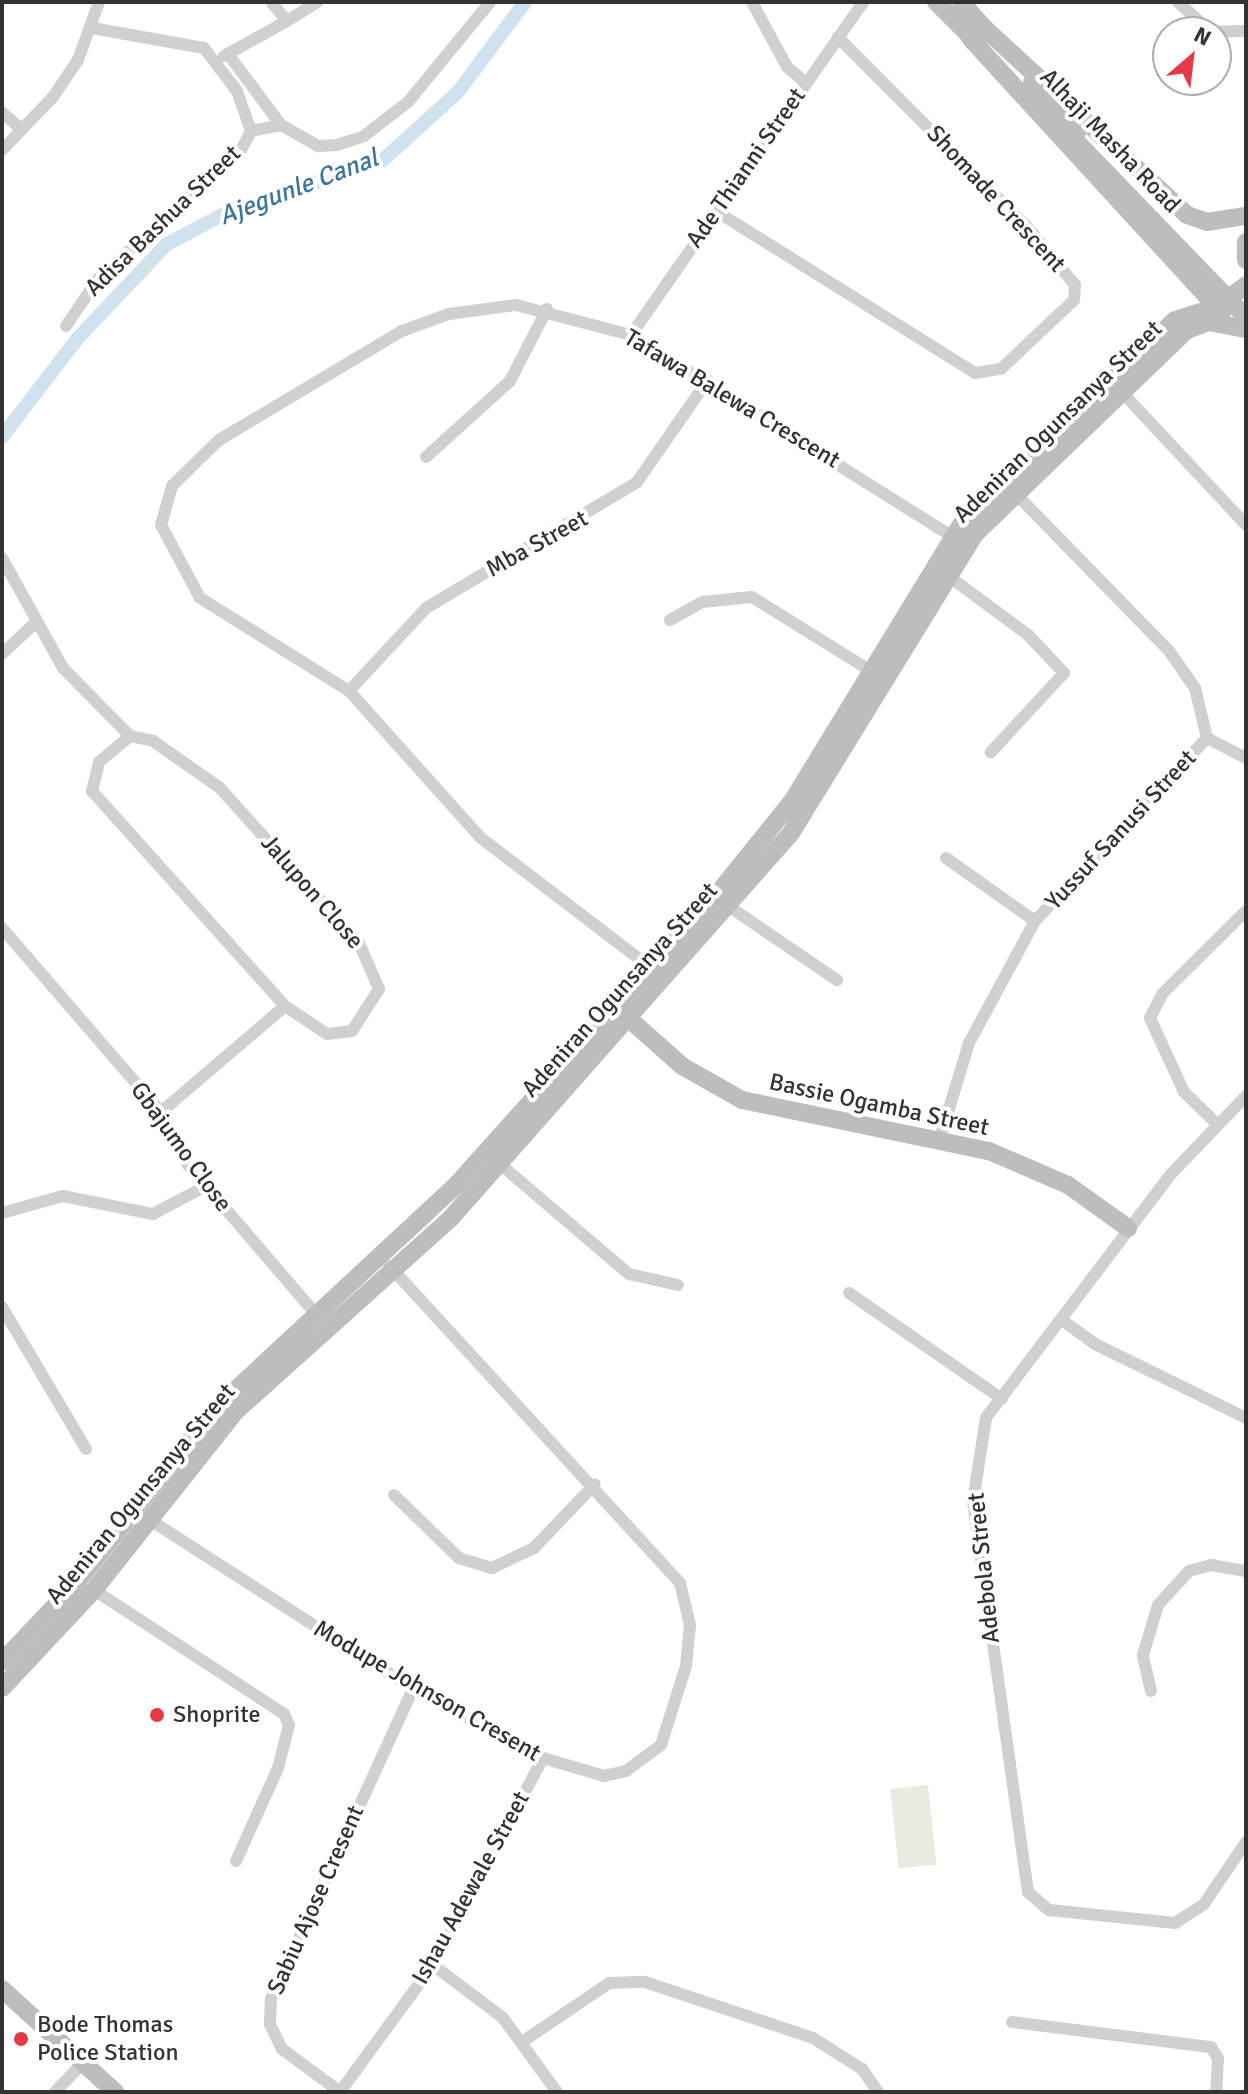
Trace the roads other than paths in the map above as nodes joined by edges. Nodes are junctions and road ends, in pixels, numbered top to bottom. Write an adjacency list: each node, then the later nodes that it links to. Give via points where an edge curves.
1 (99, 2): 11 (street)
2 (271, 2): 10 (street)
3 (318, 2): 10 (street)
4 (490, 2): 19 (street, via 408,102 364,136 318,146)
5 (752, 2): 17 (street, via 787,67)
6 (863, 2): 14 (street, Ade Thianni Street)
7 (936, 2): 12 (main road, Alhaji Masha Road)
8 (961, 2): 12 (main road, Alhaji Masha Road)
9 (1182, 6): 13 (street, via 1211,32)
10 (287, 21): 15 (street)
11 (92, 28): 16 (street, Adisa Bashua Street, via 204,48); 20 (street, via 53,97)
12 (974, 30): 22 (main road, Alhaji Masha Road); 25 (main road, via 1187,215 1207,222); 31 (main road)
13 (1246, 31)
14 (838, 37): 17 (street, Ade Thianni Street); 24 (street, Shomade Crescent, via 1029,229 1075,285 1074,300 1001,369 975,373)
15 (228, 54): 16 (street); 19 (street)
16 (215, 61): 21 (street, Adisa Bashua Street, via 237,91)
17 (806, 83): 24 (street, Ade Thianni Street)
18 (2, 112): 20 (street)
19 (281, 125): 21 (street)
20 (21, 129): 23 (street)
21 (251, 131): 33 (street, Adisa Bashua Street, via 241,150 98,279)
22 (1075, 134): 30 (main road, Alhaji Masha Road); 34 (main road, Alhaji Masha Road, bridge)
23 (2, 150)
24 (719, 213): 35 (street, Ade Thianni Street)
25 (1246, 216)
26 (1246, 242): 27 (main road)
27 (1246, 259): 28 (main road)
28 (1246, 273)
29 (1246, 285): 31 (main road, Adeniran Ogunsanya Street)
30 (1246, 305)
31 (1216, 307): 34 (main road); 37 (main road, Adeniran Ogunsanya Street, via 1175,320)
32 (547, 309): 35 (street, Tafawa Balewa Crescent); 38 (street, via 510,381); 48 (street, Tafawa Balewa Crescent, via 493,305 402,331 219,440 172,486 161,525 200,598)
33 (66, 326)
34 (1245, 329): 37 (main road, Adeniran Ogunsanya Street, via 1199,324)
35 (631, 335): 36 (street, Tafawa Balewa Crescent)
36 (708, 380): 41 (street, Tafawa Balewa Crescent); 48 (street, Mba Street, via 637,482 426,608)
37 (1115, 386): 39 (main road, Adeniran Ogunsanya Street); 40 (street)
38 (426, 457)
39 (1009, 487): 41 (main road, Adeniran Ogunsanya Street); 43 (main road, Adeniran Ogunsanya Street); 50 (street, Yussuf Sanusi Street, via 1169,651 1195,688)
40 (1246, 525)
41 (953, 537): 43 (main road, Adeniran Ogunsanya Street)
42 (2, 558): 45 (street, Jalupon Close)
43 (939, 571): 47 (main road, Adeniran Ogunsanya Street); 51 (street, via 1050,654 1064,673); 54 (main road, Adeniran Ogunsanya Street, via 805,816)
44 (670, 620): 47 (street, via 703,602 752,597)
45 (36, 622): 46 (street); 49 (street, Jalupon Close, via 63,668)
46 (2, 654)
47 (871, 671): 54 (main road, Adeniran Ogunsanya Street, via 793,800)
48 (349, 691): 58 (street, Tafawa Balewa Crescent, via 480,837)
49 (130, 736): 60 (street, Jalupon Close, via 99,762 92,791); 60 (street, Jalupon Close, via 153,741 220,788 359,943 375,970 379,989 352,1031 327,1034)
50 (1207, 738): 52 (street); 56 (street, Yussuf Sanusi Street)
51 (991, 752)
52 (1246, 758)
53 (946, 858): 56 (street)
54 (722, 901): 58 (main road, Adeniran Ogunsanya Street); 59 (street)
55 (1246, 911): 64 (street, via 1162,994 1150,1018 1184,1092)
56 (1035, 921): 65 (street, Yussuf Sanusi Street, via 969,1043)
57 (2, 928): 63 (street, Gbajumo Close)
58 (657, 973): 61 (main road, Adeniran Ogunsanya Street); 70 (main road, Adeniran Ogunsanya Street)
59 (837, 980)
60 (285, 1006): 63 (street)
61 (628, 1018): 65 (main road, Bassie Ogamba Street, via 682,1066 742,1100); 66 (main road, Adeniran Ogunsanya Street)
62 (1246, 1096): 64 (street, Adebola Street)
63 (161, 1112): 67 (street, Gbajumo Close)
64 (1215, 1122): 69 (street, Adebola Street)
65 (940, 1138): 69 (main road, Bassie Ogamba Street, via 1031,1166)
66 (500, 1164): 70 (main road, Adeniran Ogunsanya Street); 71 (street, via 629,1274)
67 (206, 1186): 68 (street, via 153,1214 63,1196); 75 (street, Gbajumo Close)
68 (2, 1213)
69 (1128, 1228): 74 (street, Adebola Street)
70 (389, 1265): 75 (main road, Adeniran Ogunsanya Street); 79 (street, Modupe Johnson Cresent)
71 (678, 1285)
72 (849, 1293): 76 (street)
73 (2, 1307): 78 (street)
74 (1062, 1320): 76 (street, Adebola Street); 77 (street, via 1095,1344)
75 (324, 1323): 81 (main road, Adeniran Ogunsanya Street, via 236,1411); 84 (main road, Adeniran Ogunsanya Street, via 214,1410)
76 (1002, 1399): 90 (street, Adebola Street, via 979,1434 973,1501 1028,1892 1049,1910 1175,1923 1204,1904)
77 (1246, 1418)
78 (86, 1449)
79 (595, 1484): 80 (street, via 534,1548 492,1568 459,1558); 89 (street, Modupe Johnson Cresent, via 680,1583 690,1625 686,1666 669,1731 626,1771 604,1776)
80 (394, 1495)
81 (150, 1520): 83 (main road, Adeniran Ogunsanya Street); 87 (street, Modupe Johnson Cresent)
82 (1246, 1571): 88 (street, via 1211,1565 1189,1571 1158,1605 1143,1655)
83 (94, 1590): 84 (main road, Adeniran Ogunsanya Street); 91 (street, via 284,1714 289,1725 278,1768)
84 (39, 1635): 85 (main road, Adeniran Ogunsanya Street); 86 (main road, Adeniran Ogunsanya Street)
85 (2, 1662)
86 (2, 1688)
87 (413, 1689): 89 (street, Modupe Johnson Cresent); 97 (street, Sabiu Ajose Cresent, via 271,1999 270,2024 282,2049)
88 (1151, 1691)
89 (543, 1758): 92 (street, Ishau Adewale Street)
90 (1246, 1842)
91 (236, 1861)
92 (433, 1965): 95 (street, via 479,1993); 97 (street, Ishau Adewale Street)
93 (2, 1989): 96 (main road)
94 (1012, 2022): 102 (street, via 1211,2047 1218,2058)
95 (522, 2042): 100 (street); 101 (street, via 609,1983 645,1982 813,2038 862,2069)
96 (84, 2062): 98 (street); 99 (main road)
97 (340, 2091)
98 (55, 2092)
99 (115, 2092)
100 (557, 2092)
101 (878, 2092)
102 (1216, 2092)

